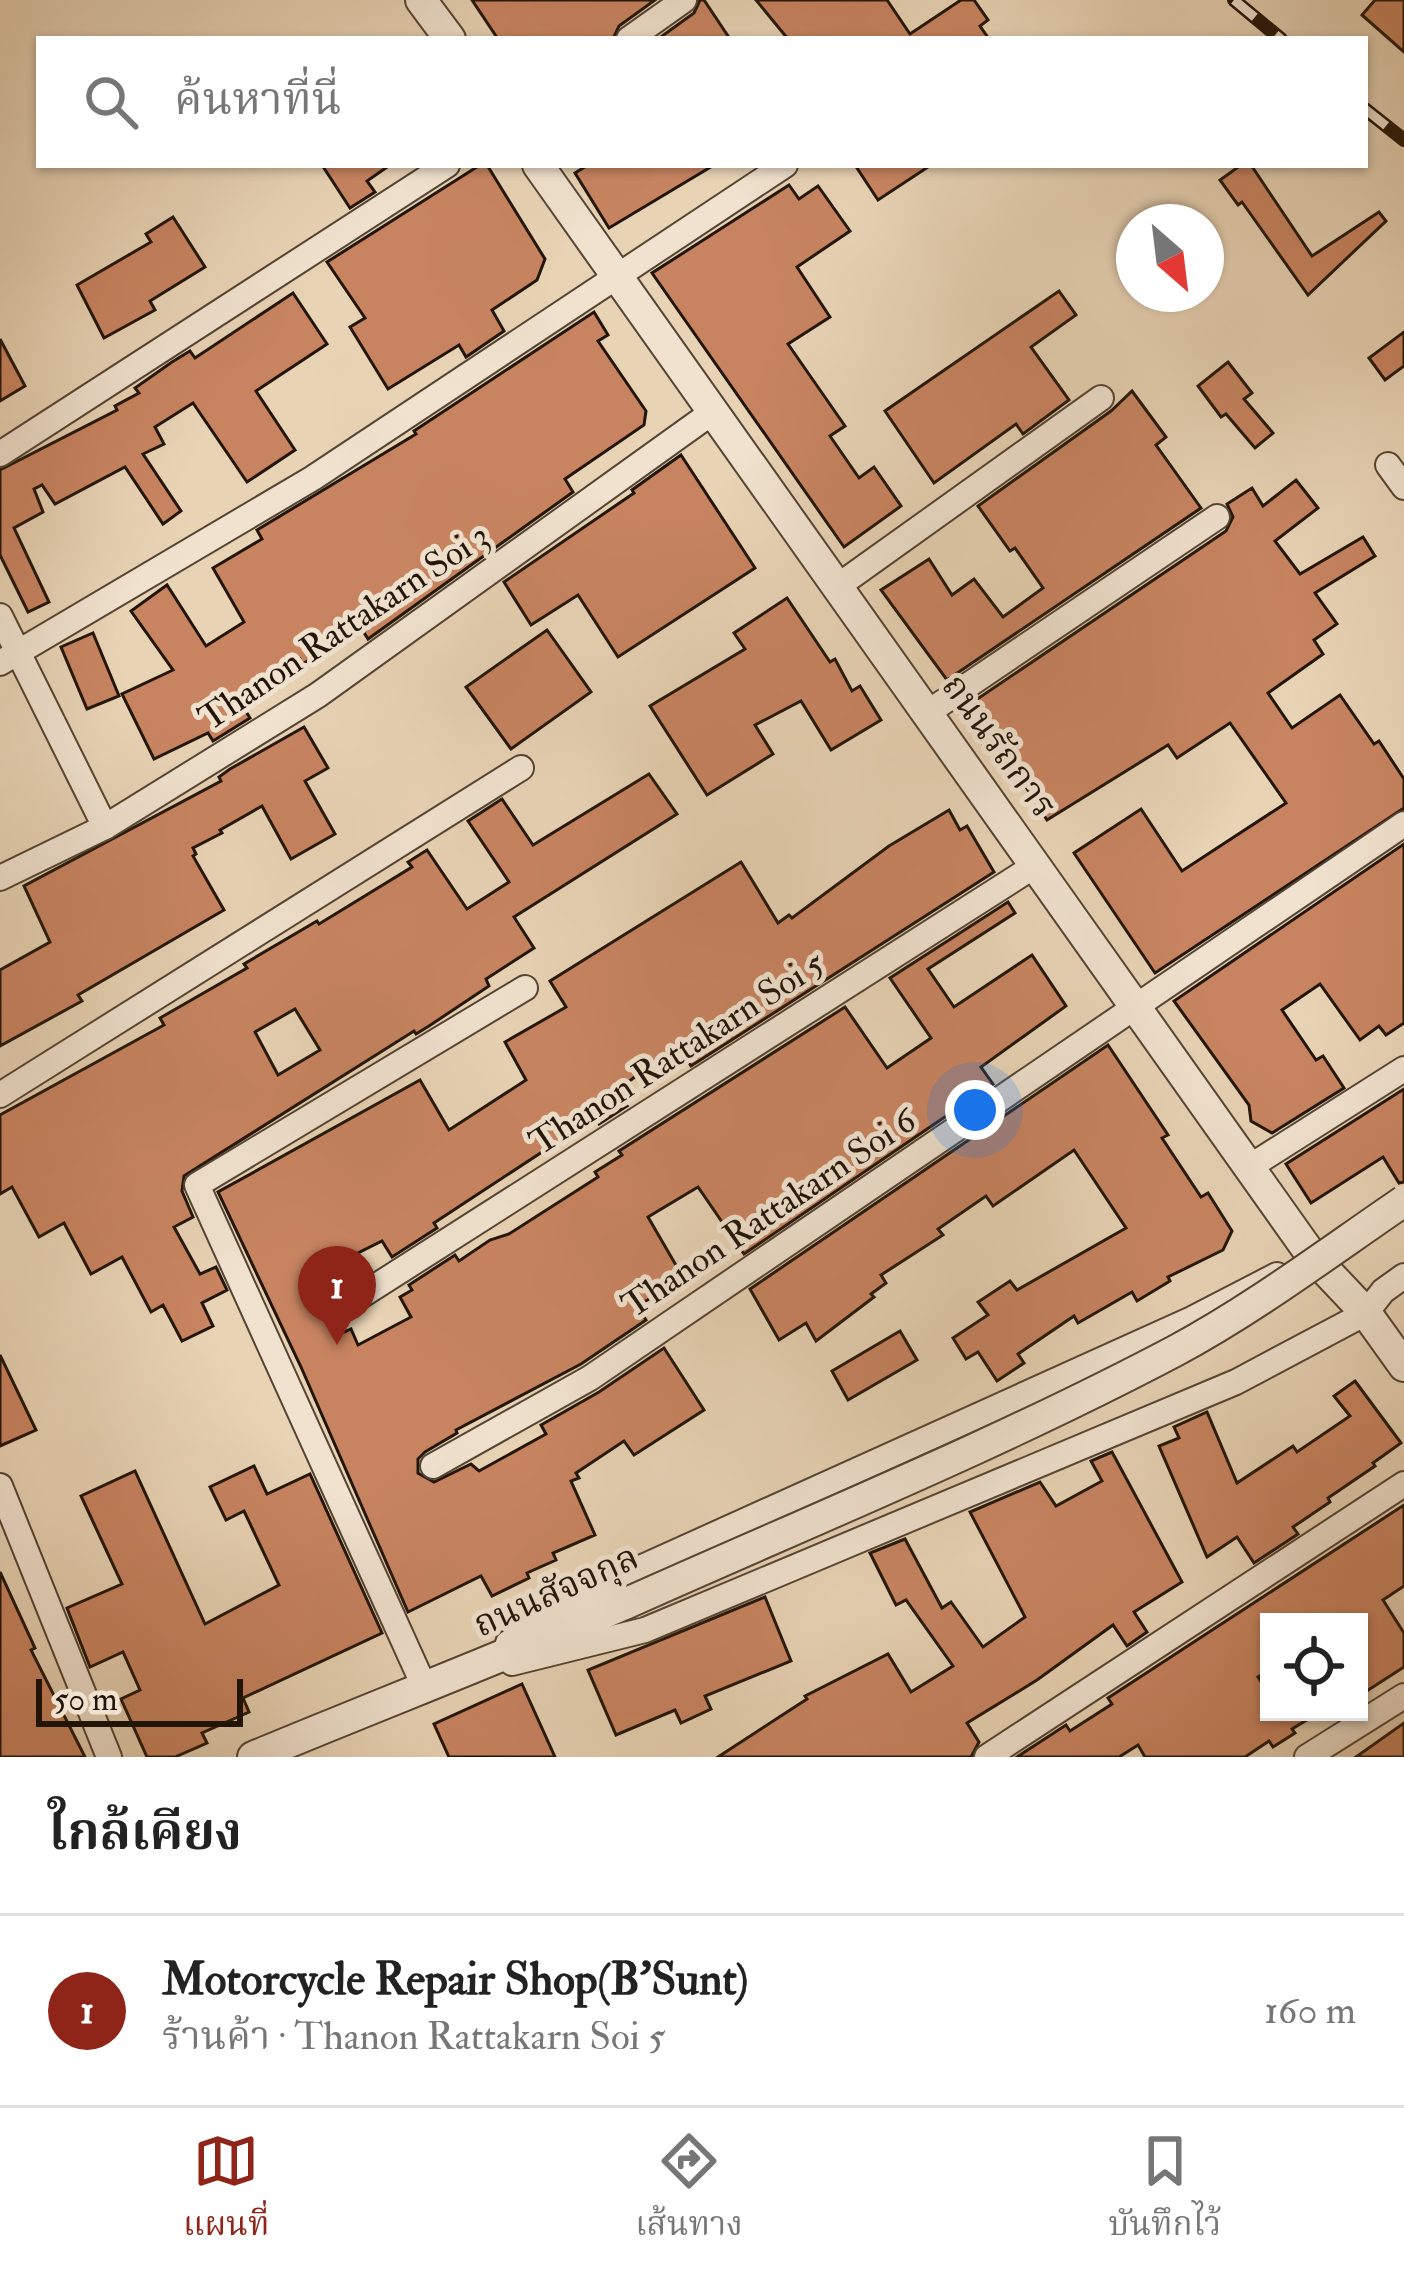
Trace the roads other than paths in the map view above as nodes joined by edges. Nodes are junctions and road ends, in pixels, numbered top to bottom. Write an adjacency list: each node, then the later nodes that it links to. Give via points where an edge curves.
1 (421, 0): 3 (street)
2 (684, 0): 4 (street)
3 (448, 36)
4 (633, 36)
5 (442, 168): 11 (street)
6 (540, 168): 8 (street, ถนนรัถการ)
7 (780, 168): 8 (street)
8 (616, 274): 10 (street, ถนนรัถการ); 17 (street, via 313,478)
9 (1101, 398): 15 (street)
10 (714, 411): 15 (street, ถนนรัถการ); 21 (street, Thanon Rattakarn Soi 3, via 318,695)
11 (0, 454)
12 (1388, 465): 13 (street)
13 (1404, 487)
14 (1217, 517): 18 (street)
15 (838, 586): 18 (street, ถนนรัถการ)
16 (0, 616): 17 (street)
17 (10, 658): 21 (street)
18 (927, 713): 22 (street, ถนนรัถการ)
19 (521, 768): 27 (street)
20 (1404, 824): 25 (street, Thanon Rattakarn Soi 6)
21 (106, 827): 23 (street, Thanon Rattakarn Soi 3)
22 (1036, 865): 25 (street, ถนนรัถการ); 32 (street, Thanon Rattakarn Soi 5)
23 (0, 878)
24 (525, 988): 39 (street, via 197,1185)
25 (1137, 1007): 28 (street, ถนนรัถการ); 35 (street, Thanon Rattakarn Soi 6, via 590,1378)
26 (1404, 1070): 28 (street)
27 (0, 1095)
28 (1251, 1166): 30 (street, ถนนรัถการ)
29 (1404, 1201): 38 (street, ถนนสัจจกุล, bridge, via 1177,1350)
30 (1312, 1256): 33 (street, ถนนรัถการ); 38 (street, ถนนสัจจกุล, via 1192,1319 585,1592)
31 (1404, 1276): 33 (street, ถนนสัจจกุล)
32 (356, 1299)
33 (1366, 1313): 34 (street, ถนนรัถการ); 39 (street, ถนนสัจจกุล, via 1236,1382 646,1630)
34 (1404, 1366)
35 (433, 1466)
36 (1404, 1484): 43 (street)
37 (0, 1486): 41 (street)
38 (456, 1677): 39 (street)
39 (424, 1685): 42 (street, ถนนสัจจกุล)
40 (1404, 1696): 44 (street)
41 (110, 1757)
42 (253, 1757)
43 (986, 1757)
44 (1307, 1757)

